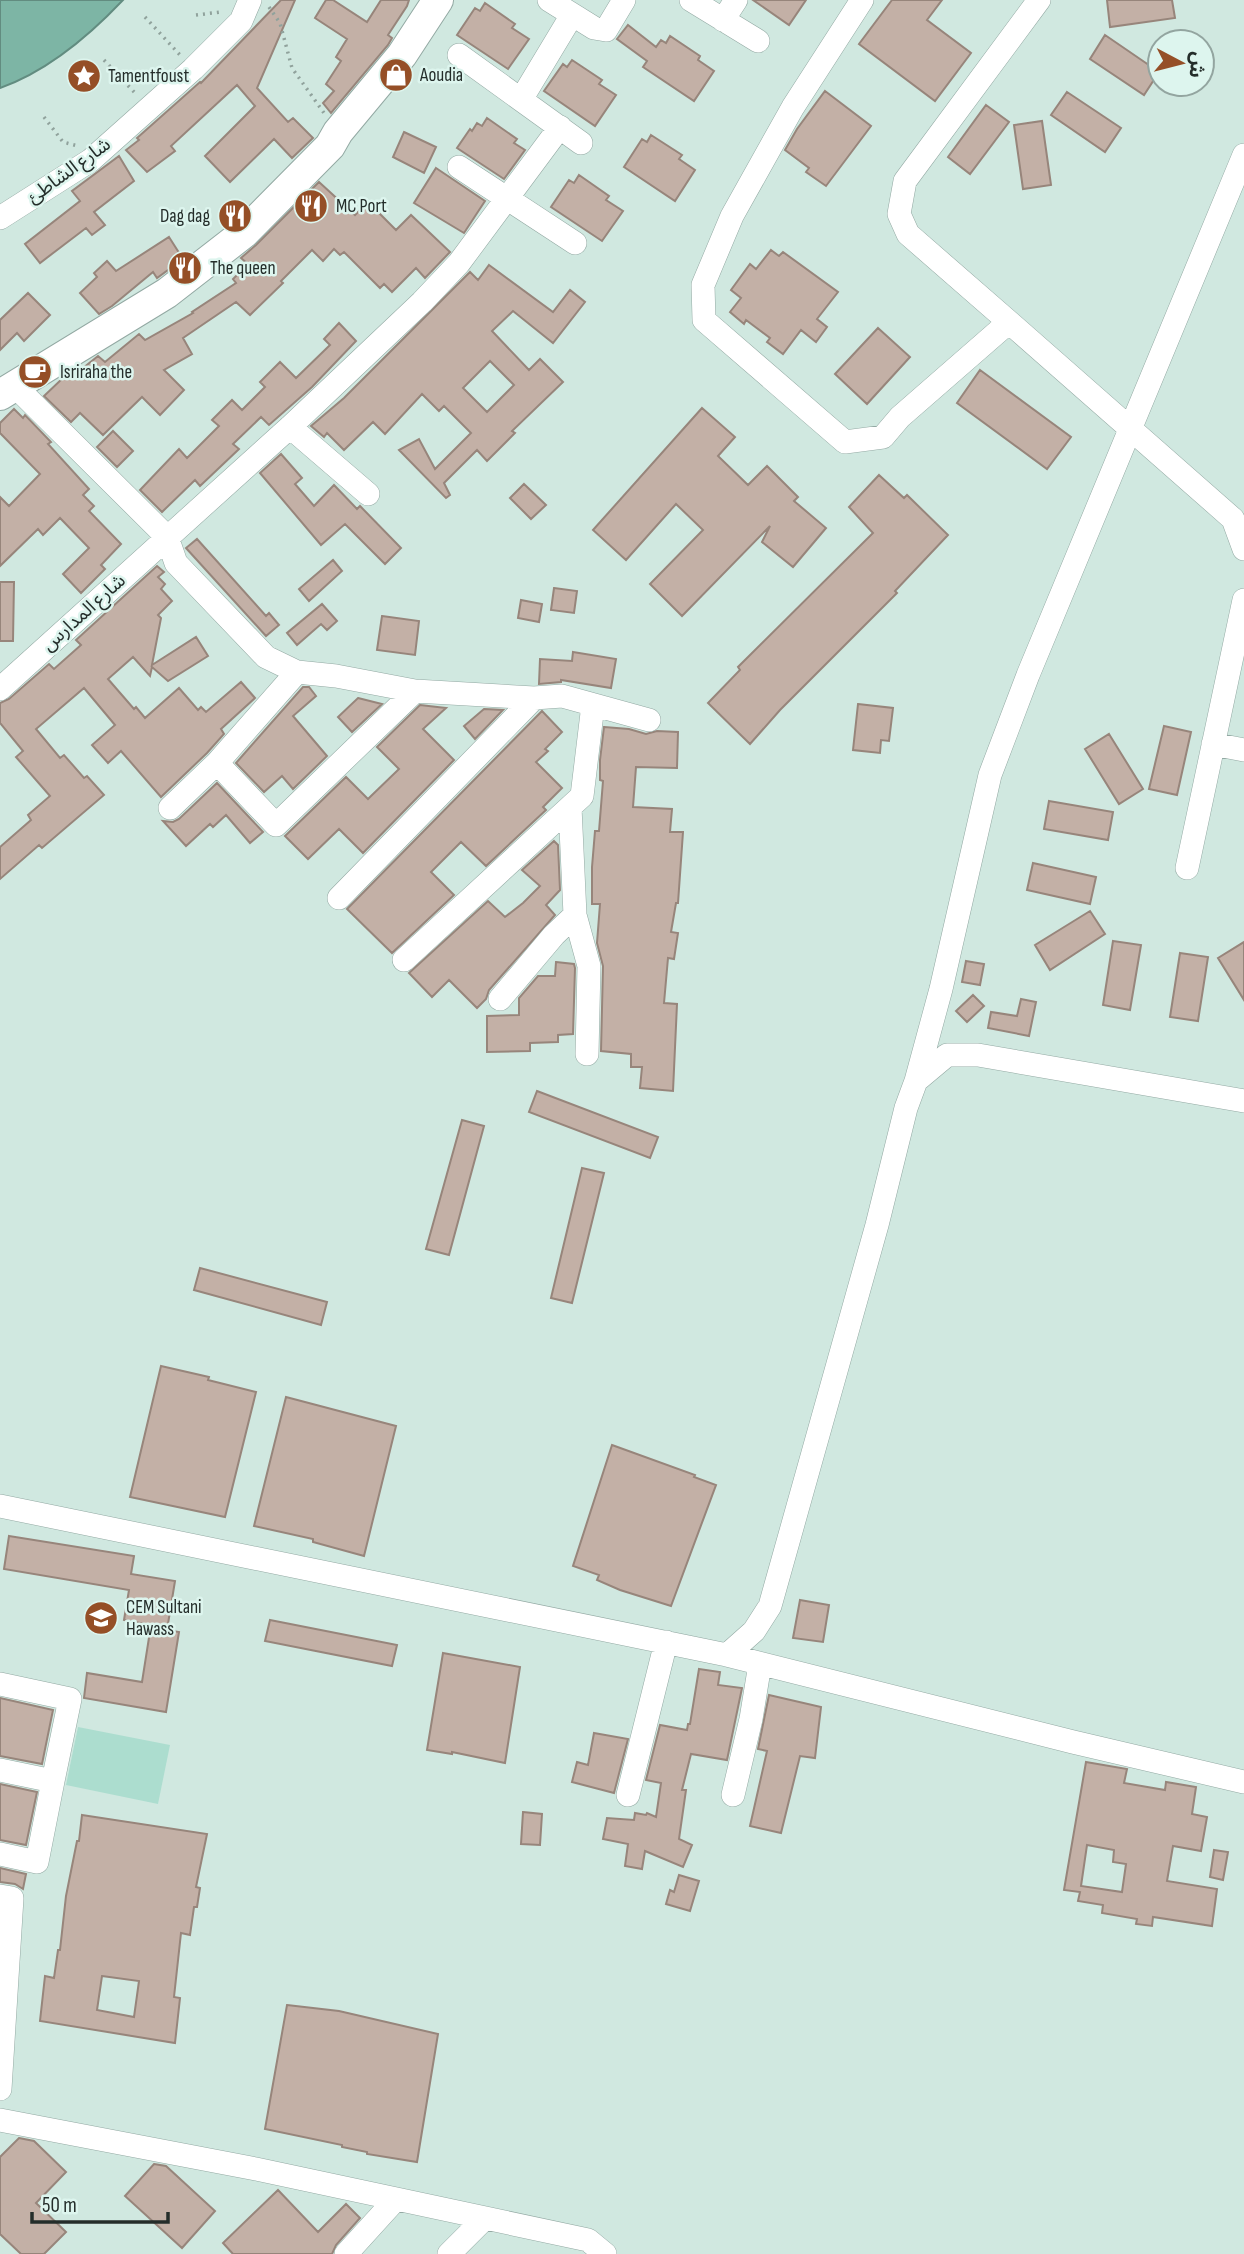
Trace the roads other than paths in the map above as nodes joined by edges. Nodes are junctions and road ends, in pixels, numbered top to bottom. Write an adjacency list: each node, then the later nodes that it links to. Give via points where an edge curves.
1 (250, 0): 19 (street, شارع الشاطئ, via 241,21 91,160)
2 (438, 0): 22 (main road, via 330,146 244,233 167,293)
3 (549, 0): 9 (street)
4 (624, 0): 9 (street, via 606,30)
5 (691, 0): 10 (street)
6 (736, 0): 10 (street)
7 (862, 0): 21 (street, via 793,107 732,216 703,285 704,320 845,442 883,437)
8 (1039, 0): 21 (street, via 905,181 899,214 908,234)
9 (572, 15): 13 (street)
10 (723, 20): 11 (street)
11 (758, 41)
12 (459, 55): 13 (street)
13 (522, 98): 14 (street)
14 (561, 127): 15 (street); 18 (street, شارع المدارس)
15 (581, 143)
16 (1244, 155): 24 (street)
17 (460, 167): 18 (street)
18 (507, 198): 20 (street); 23 (street, شارع المدارس, via 459,263)
19 (0, 218)
20 (575, 243)
21 (1009, 322): 24 (street)
22 (8, 391): 26 (street)
23 (290, 427): 25 (street); 26 (street, شارع المدارس)
24 (1131, 431): 27 (street, via 1233,519); 46 (street, via 990,775)
25 (368, 494)
26 (167, 537): 29 (street, via 176,563 266,657); 30 (street, شارع المدارس)
27 (1244, 549)
28 (1244, 600): 35 (street)
29 (297, 672): 31 (street); 37 (street)
30 (0, 689)
31 (415, 691): 32 (street); 37 (street, via 276,825)
32 (534, 698): 33 (street, via 562,696); 41 (street)
33 (593, 705): 34 (street); 38 (street, via 582,796)
34 (649, 720)
35 (1213, 744): 36 (street); 40 (street)
36 (1244, 750)
37 (217, 763): 39 (street)
38 (570, 807): 42 (street); 43 (street)
39 (170, 808)
40 (1187, 868)
41 (339, 898)
42 (575, 915): 44 (street); 45 (street, via 589,966)
43 (404, 960)
44 (500, 999)
45 (587, 1054)
46 (916, 1081): 47 (street, via 947,1055 978,1055); 50 (street, via 771,1606 754,1631)
47 (1244, 1101)
48 (0, 1506): 49 (street)
49 (666, 1642): 50 (street); 56 (street)
50 (727, 1655): 51 (street)
51 (760, 1664): 55 (street); 57 (street)
52 (0, 1684): 54 (street, via 70,1699)
53 (0, 1770): 54 (street)
54 (53, 1780): 58 (street, via 37,1862)
55 (1244, 1782)
56 (628, 1795)
57 (733, 1795)
58 (0, 1854)
59 (0, 1896): 60 (street, via 12,1898)
60 (3, 1995): 61 (street)
61 (0, 2089)
62 (0, 2120): 63 (street)
63 (396, 2199): 64 (street); 65 (street)
64 (485, 2218): 66 (street); 67 (street, via 587,2240)
65 (345, 2254)
66 (449, 2254)
67 (605, 2254)

